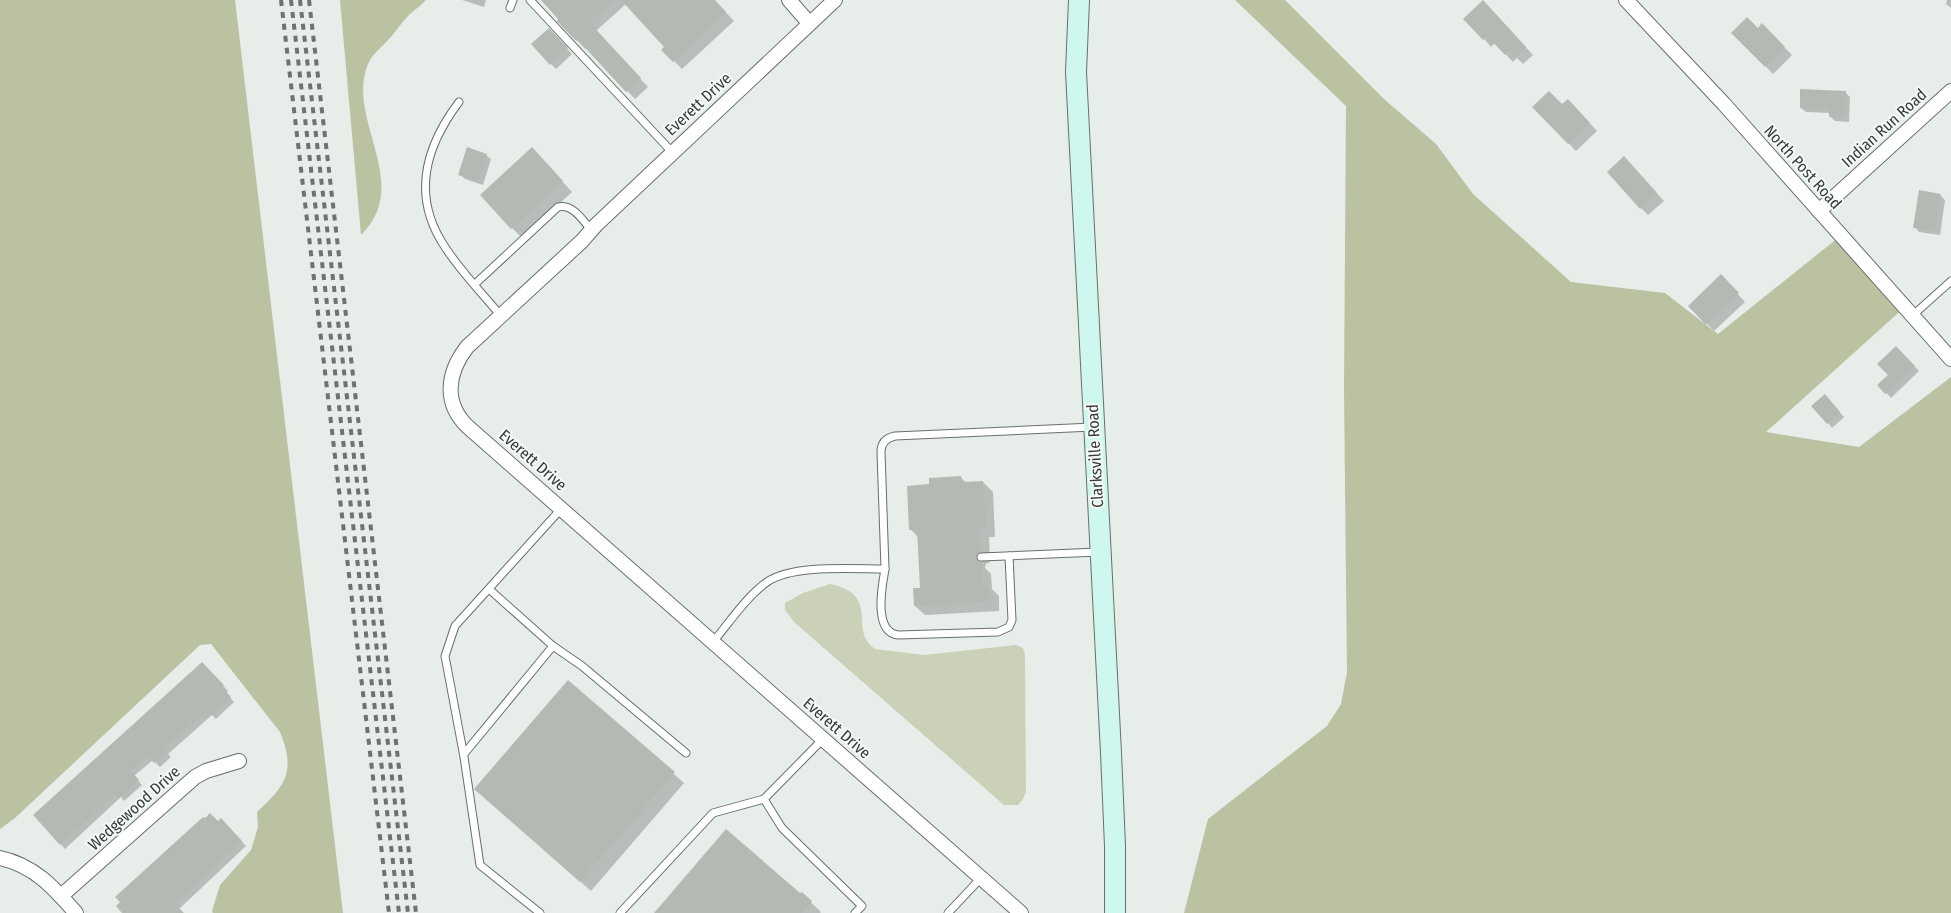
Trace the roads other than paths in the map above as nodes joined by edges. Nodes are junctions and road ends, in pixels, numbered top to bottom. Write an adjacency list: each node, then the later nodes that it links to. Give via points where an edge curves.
1 (513, 0): 7 (lane)
2 (530, 0): 11 (lane)
3 (789, 0): 8 (street)
4 (835, 0): 8 (street, Everett Drive)
5 (1079, 0): 19 (street, Clarksville Road, via 1076,72)
6 (1626, 0): 12 (street, North Post Road)
7 (510, 8)
8 (809, 23): 11 (street, Everett Drive)
9 (1951, 91): 12 (street, Indian Run Road)
10 (458, 102): 15 (lane, via 439,130 430,151 426,196 440,239)
11 (672, 152): 13 (street, Everett Drive)
12 (1819, 211): 17 (street, North Post Road)
13 (592, 230): 15 (lane, via 569,207 558,207); 16 (street, Everett Drive)
14 (1951, 281): 17 (lane)
15 (475, 284): 16 (lane)
16 (501, 316): 20 (street, Everett Drive, via 466,347 454,366 450,382 454,407 468,427)
17 (1912, 316): 18 (street, North Post Road)
18 (1951, 359)
19 (1094, 427): 21 (street, Clarksville Road); 24 (lane, via 887,438 881,452)
20 (561, 508): 25 (lane); 26 (street, Everett Drive)
21 (1100, 552): 22 (lane); 42 (street, Clarksville Road, via 1115,846)
22 (1009, 556): 23 (lane); 24 (lane, via 1012,620 1009,628 998,632 890,633 883,621 881,597)
23 (981, 557)
24 (885, 569): 26 (lane, via 818,570 773,579 754,594)
25 (488, 588): 27 (lane); 30 (lane, via 455,626 445,656)
26 (712, 642): 28 (street, Everett Drive)
27 (553, 646): 29 (lane, via 625,700); 30 (lane)
28 (823, 739): 32 (lane); 34 (street, Everett Drive)
29 (686, 753)
30 (464, 754): 37 (lane, via 480,865)
31 (240, 761): 35 (street, Wedgewood Drive, via 206,771 195,778)
32 (764, 799): 38 (lane, via 712,813); 39 (lane, via 782,828 862,906)
33 (0, 858): 35 (street, via 34,871)
34 (981, 878): 40 (lane); 41 (street, Everett Drive)
35 (61, 896): 36 (street)
36 (76, 913)
37 (540, 913)
38 (620, 913)
39 (856, 913)
40 (948, 913)
41 (1021, 913)
42 (1115, 913)

